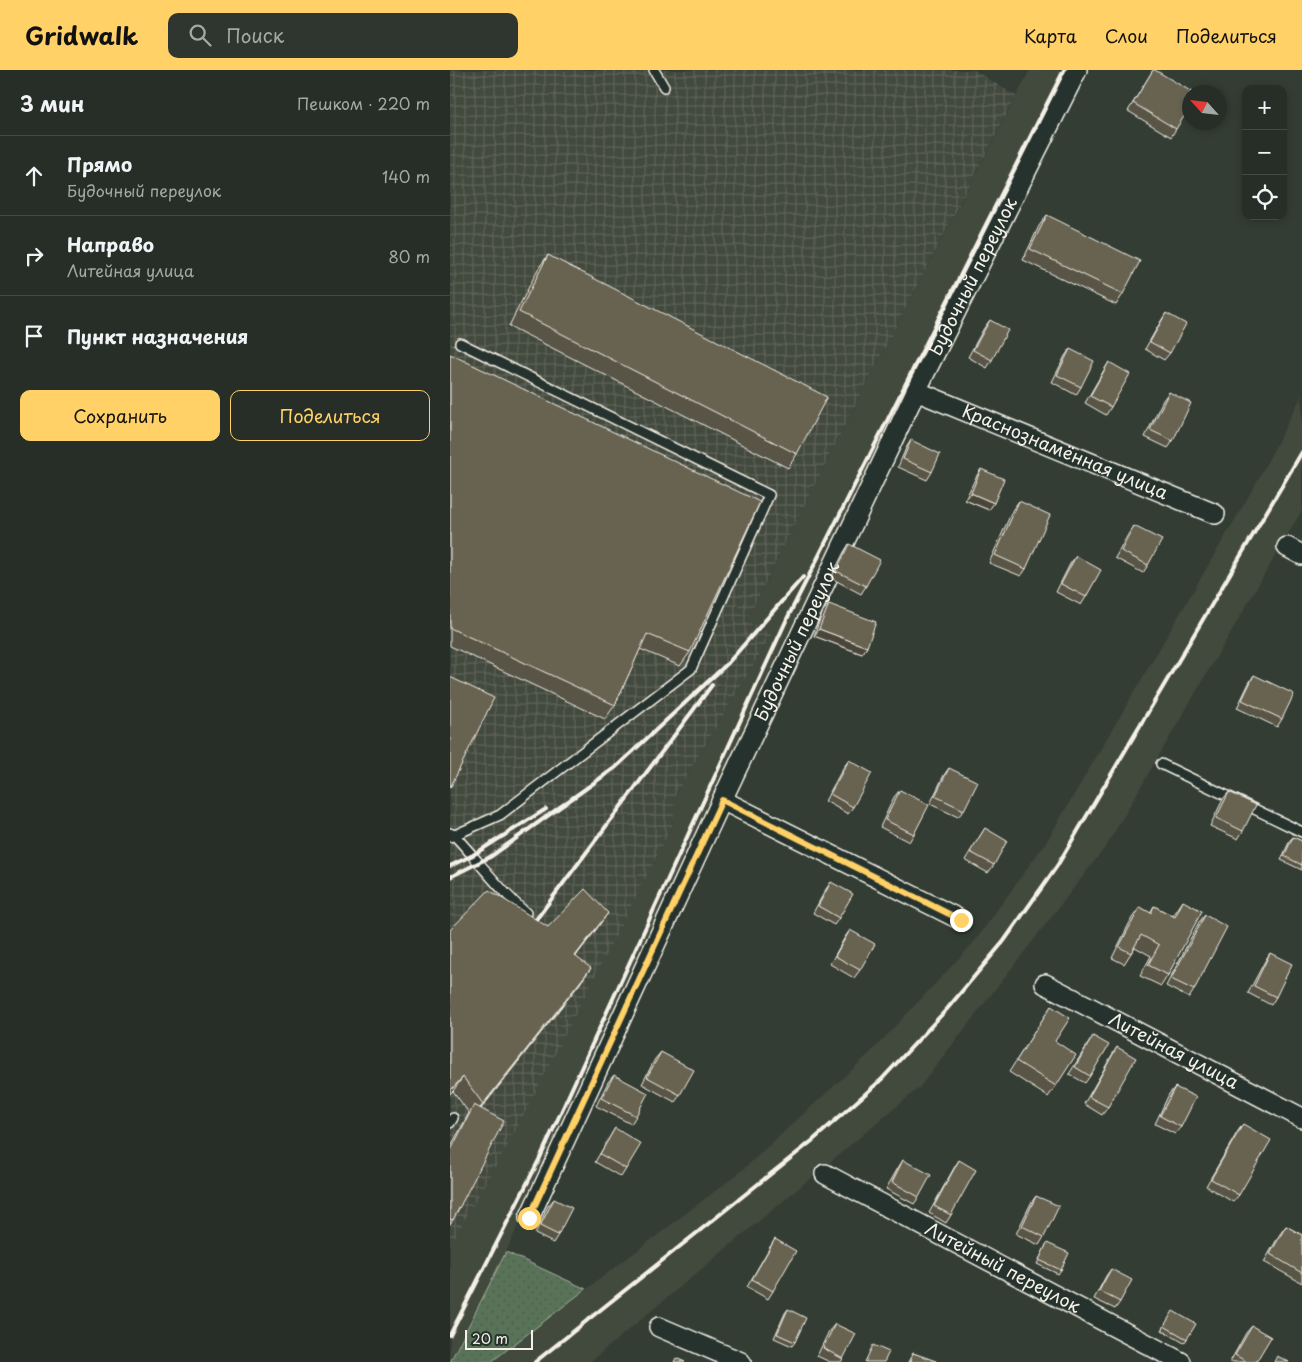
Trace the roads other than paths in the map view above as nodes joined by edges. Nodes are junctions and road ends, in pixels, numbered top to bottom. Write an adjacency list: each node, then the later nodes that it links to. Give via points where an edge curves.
1 (654, 70): 3 (lane)
2 (1077, 70): 5 (street, Будочный переулок)
3 (664, 88)
4 (460, 343): 10 (lane, via 769,495 692,669 500,815)
5 (916, 391): 6 (street, Краснознамённая улица); 8 (street, Будочный переулок)
6 (1214, 514)
7 (1161, 764): 9 (lane)
8 (722, 800): 12 (street); 16 (street, Будочный переулок)
9 (1302, 832)
10 (451, 835): 11 (lane)
11 (526, 913)
12 (961, 920)
13 (1044, 984): 14 (street, Литейная улица)
14 (1302, 1118)
15 (825, 1174): 19 (street, Литейный переулок)
16 (529, 1218)
17 (659, 1327): 18 (street)
18 (741, 1362)
19 (1181, 1362)

